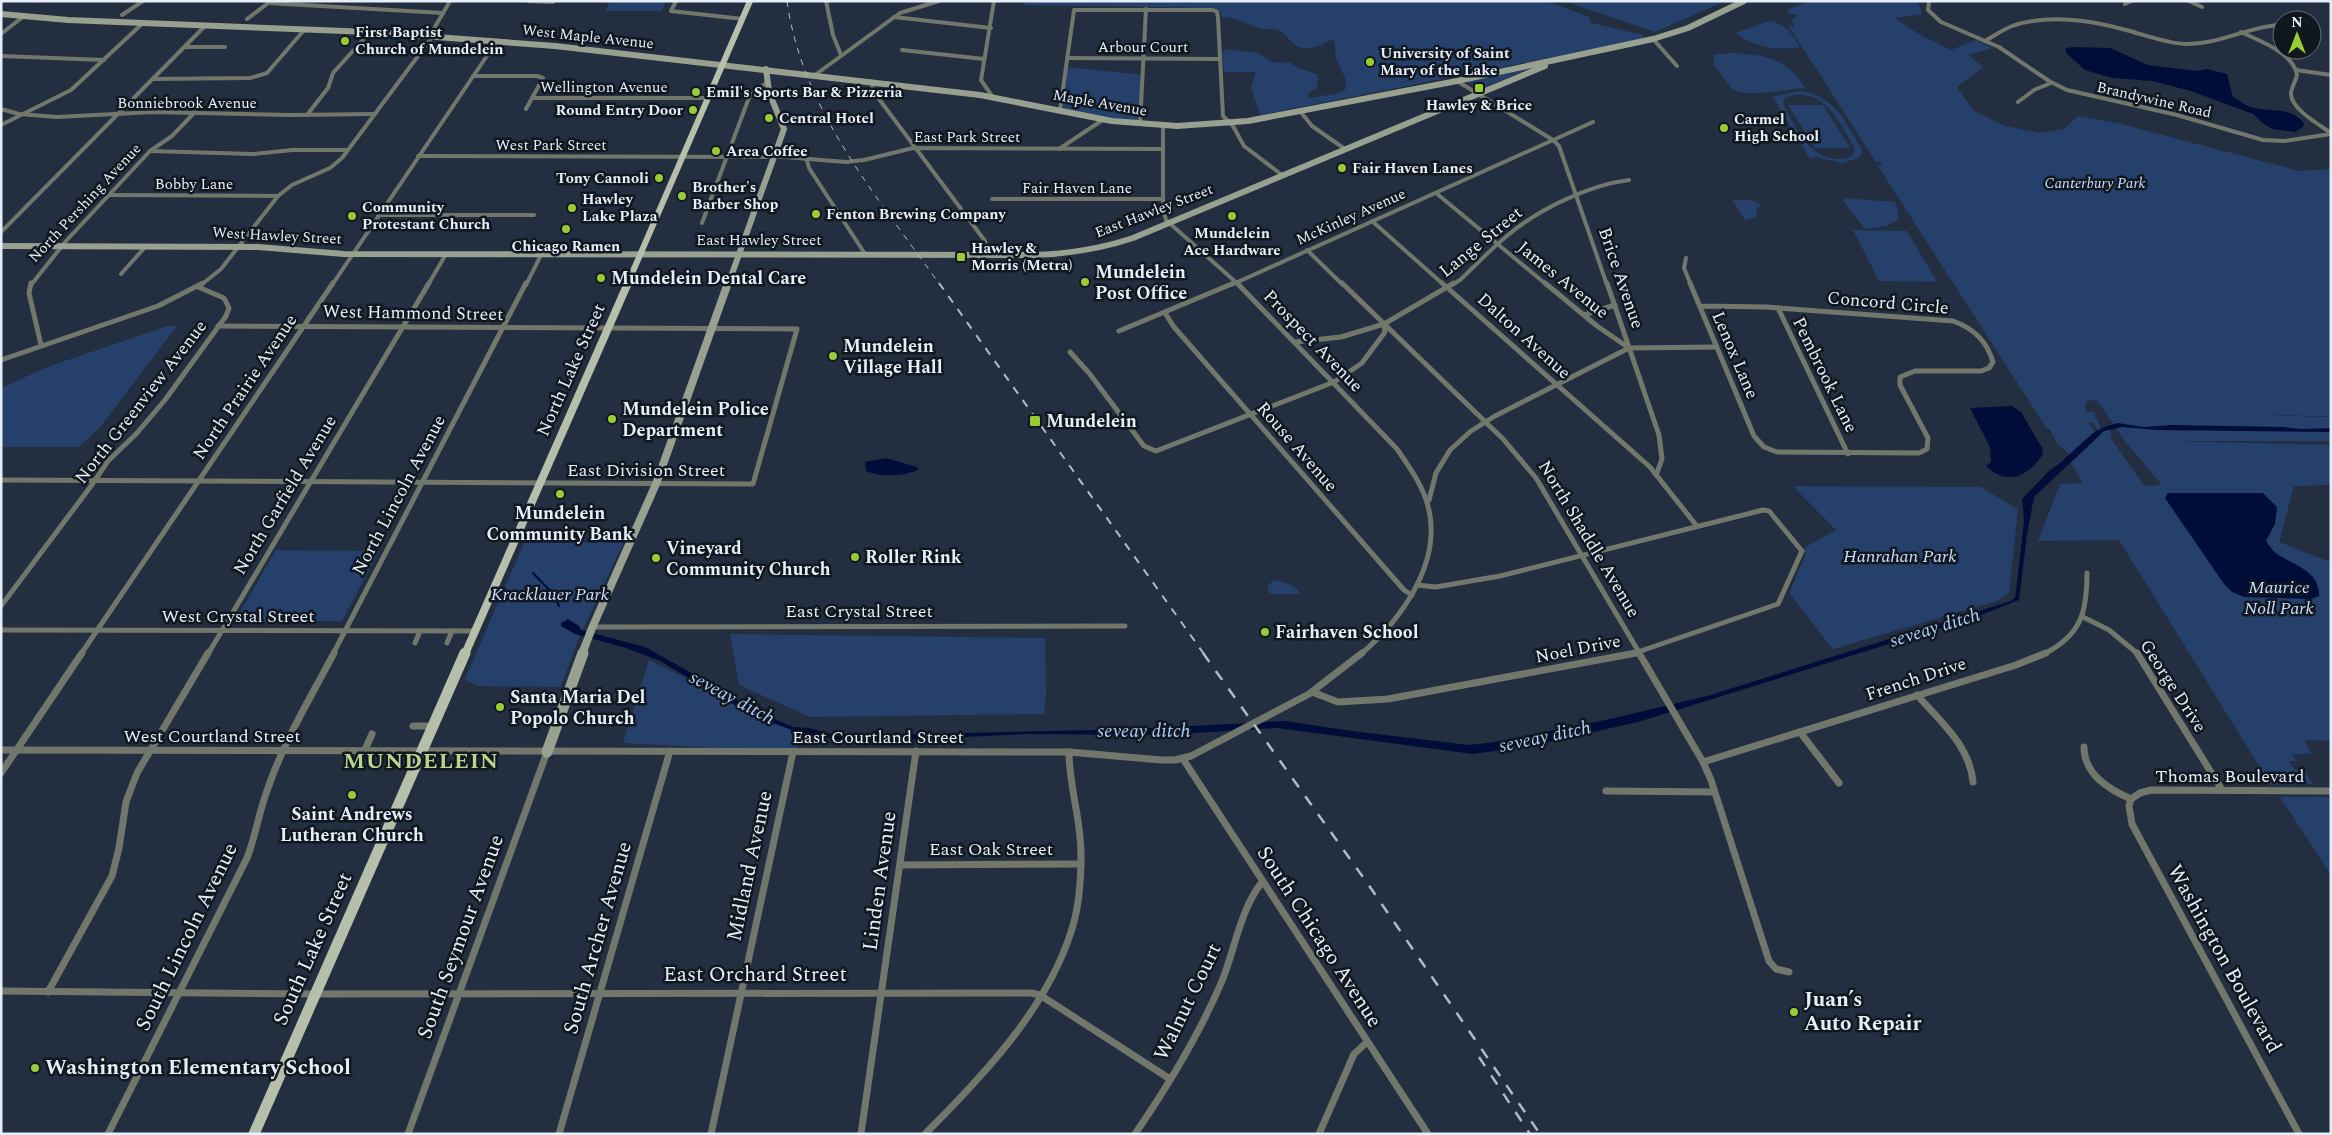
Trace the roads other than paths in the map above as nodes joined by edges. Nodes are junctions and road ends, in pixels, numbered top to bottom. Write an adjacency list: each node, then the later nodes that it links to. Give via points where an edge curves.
1 (143, 1): 20 (street)
2 (450, 1): 18 (street)
3 (528, 1): 14 (street)
4 (676, 1): 24 (street, via 671,12)
5 (750, 1): 24 (main road, North Lake Street)
6 (826, 1): 40 (street)
7 (939, 1): 22 (street)
8 (994, 1): 28 (street)
9 (1744, 1): 34 (main road, via 1688,28)
10 (1929, 1): 36 (street, Brandywine Road, via 1928,10 1939,20)
11 (2131, 1): 15 (street)
12 (2189, 1): 16 (street)
13 (270, 2): 18 (street); 23 (street)
14 (553, 2)
15 (2126, 4)
16 (2202, 7)
17 (1146, 9): 42 (street, via 1076,9); 43 (street); 45 (street, via 1210,9 1217,13)
18 (443, 13): 33 (street)
19 (1, 14): 21 (main road, West Maple Avenue)
20 (122, 15)
21 (24, 16): 25 (main road, West Maple Avenue); 32 (street)
22 (894, 17): 28 (street); 40 (street)
23 (247, 19)
24 (743, 19): 48 (main road, North Lake Street)
25 (143, 23): 26 (main road, West Maple Avenue); 47 (street)
26 (206, 25): 29 (main road, West Maple Avenue); 37 (street)
27 (2272, 27): 31 (street)
28 (991, 28): 44 (street)
29 (305, 29): 30 (main road, West Maple Avenue); 55 (street, via 262,76)
30 (370, 32): 33 (main road, West Maple Avenue); 73 (street, via 333,73 328,88)
31 (2240, 32): 36 (street, via 2202,43 2184,44 2092,22 2039,21 2015,25); 51 (street, via 2282,55)
32 (1, 34)
33 (431, 36): 35 (street, West Maple Avenue); 71 (street)
34 (1653, 39): 46 (main road); 49 (street)
35 (497, 41): 48 (street, West Maple Avenue); 54 (street, North Prairie Avenue)
36 (1985, 41): 59 (street, Brandywine Road, via 2009,53)
37 (185, 47): 38 (street); 55 (street)
38 (225, 47)
39 (902, 50): 44 (street)
40 (841, 55): 52 (street)
41 (1, 56): 47 (street)
42 (1068, 58): 43 (street, Arbour Court); 67 (street)
43 (1144, 58): 45 (street, Arbour Court); 77 (street)
44 (984, 59): 61 (street, via 981,83)
45 (1219, 59): 76 (street, via 1222,110)
46 (1559, 59): 57 (street, Maple Avenue); 60 (street, East Hawley Street)
47 (104, 60): 70 (street, via 71,90)
48 (723, 64): 50 (street, Maple Avenue); 63 (main road, North Lake Street)
49 (1677, 66)
50 (766, 69): 52 (street, Maple Avenue); 58 (street)
51 (2296, 70): 53 (street); 80 (street, via 2297,78 2291,94 2293,102)
52 (815, 75): 56 (street, Maple Avenue)
53 (2331, 75)
54 (473, 76): 62 (street, Wellington Avenue, via 541,77 544,81); 89 (street, North Prairie Avenue)
55 (153, 78): 72 (street)
56 (870, 81): 61 (street, Maple Avenue); 82 (street, via 876,95)
57 (1457, 81): 60 (street); 68 (street, Maple Avenue)
58 (766, 83): 90 (street, via 750,95); 91 (street, via 784,129)
59 (2051, 83): 64 (street); 80 (street, Brandywine Road, via 2080,94 2177,115 2263,140 2284,141)
60 (1478, 94): 81 (street); 85 (street, East Hawley Street)
61 (992, 96): 67 (street, Maple Avenue)
62 (533, 98): 63 (street, Wellington Avenue); 66 (street)
63 (708, 98): 88 (main road, North Lake Street)
64 (2018, 102)
65 (1, 109): 70 (street, Bonniebrook Avenue)
66 (526, 109)
67 (1060, 110): 74 (street, Maple Avenue)
68 (1300, 111): 76 (street, Maple Avenue); 85 (street, via 1312,126)
69 (195, 112): 72 (street, Bonniebrook Avenue); 73 (street, Bonniebrook Avenue); 87 (street, North Pershing Avenue, via 172,136)
70 (25, 114): 72 (street, Bonniebrook Avenue); 78 (street)
71 (374, 114): 73 (street, Bonniebrook Avenue); 86 (street)
72 (117, 115): 106 (street)
73 (307, 115)
74 (1104, 119): 77 (street, Maple Avenue); 83 (street)
75 (1593, 122): 81 (street, McKinley Avenue)
76 (1229, 123): 79 (street, Maple Avenue); 93 (street, via 1249,150)
77 (1140, 124): 79 (street, Maple Avenue)
78 (1, 125)
79 (1163, 125): 84 (street)
80 (2331, 134)
81 (1553, 140): 95 (street, McKinley Avenue); 97 (street, Brice Avenue, via 1559,146)
82 (917, 148): 83 (street, East Park Street); 92 (street, East Park Street, via 846,162); 119 (street, via 985,241)
83 (1059, 149): 84 (street, East Park Street)
84 (1163, 149): 100 (street)
85 (1345, 149): 93 (street, East Hawley Street)
86 (348, 150): 87 (street, via 253,154); 98 (street, via 330,168 292,185)
87 (150, 151): 96 (street, North Pershing Avenue)
88 (684, 155): 89 (street, West Park Street); 90 (street, East Park Street); 114 (main road, North Lake Street)
89 (418, 156): 101 (street, North Prairie Avenue)
90 (726, 157): 91 (street, East Park Street); 105 (street)
91 (773, 157): 92 (street, East Park Street); 117 (street)
92 (806, 157): 118 (street, via 809,168)
93 (1282, 175): 104 (street, East Hawley Street)
94 (1629, 180): 97 (street, Lange Street)
95 (1436, 193): 103 (street, McKinley Avenue); 107 (street, James Avenue)
96 (109, 195): 98 (street, Bobby Lane); 109 (street, North Pershing Avenue)
97 (1576, 195): 107 (street, Lange Street, via 1528,221); 125 (street, Brice Avenue)
98 (278, 196): 111 (street)
99 (992, 199): 100 (street, Fair Haven Lane)
100 (1163, 199): 104 (street)
101 (378, 215): 102 (street); 115 (street, North Prairie Avenue)
102 (534, 215)
103 (1372, 221): 112 (street, McKinley Avenue); 124 (street, Dalton Avenue)
104 (1168, 222): 119 (street, East Hawley Street, via 1115,244 1084,251); 122 (street, Prospect Avenue)
105 (702, 223)
106 (1, 232)
107 (1498, 244): 124 (street, Lange Street, via 1474,269); 129 (street, James Avenue)
108 (1, 246): 109 (street, West Hawley Street)
109 (62, 246): 110 (street, West Hawley Street); 139 (street, North Pershing Avenue, via 32,281 29,293)
110 (146, 246): 111 (street, West Hawley Street); 121 (street)
111 (239, 246): 115 (street, West Hawley Street); 123 (street, via 221,269)
112 (1307, 250): 122 (street, McKinley Avenue); 130 (street, North Shaddle Avenue)
113 (542, 253): 114 (street, West Hawley Street); 116 (street, West Hawley Street); 134 (street, North Lincoln Avenue)
114 (641, 253): 117 (main road, East Hawley Street); 135 (main road, North Lake Street)
115 (352, 254): 116 (street, West Hawley Street); 132 (street, North Prairie Avenue)
116 (446, 254): 133 (street, North Garfield Avenue)
117 (738, 254): 118 (main road, East Hawley Street); 136 (street)
118 (866, 254): 119 (street, East Hawley Street)
119 (988, 254)
120 (1686, 258): 126 (street, Lenox Lane, via 1684,268)
121 (121, 274)
122 (1237, 282): 128 (street, McKinley Avenue); 138 (street, Prospect Avenue)
123 (198, 286): 131 (street, North Greenview Avenue, via 228,303 226,316); 139 (street, via 158,306)
124 (1448, 288): 130 (street, Lange Street); 145 (street, Dalton Avenue)
125 (1615, 305): 129 (street); 141 (street, Brice Avenue)
126 (1700, 306): 127 (street, Concord Circle); 140 (street, Lenox Lane)
127 (1778, 308): 149 (street, Pembrook Lane); 149 (street, Concord Circle, via 1958,322 1977,333 1991,356 1992,365 1981,371 1915,371 1900,377 1900,385 1928,438 1929,444 1924,451)
128 (1165, 313): 137 (street, McKinley Avenue); 146 (street, Rouse Avenue)
129 (1584, 315): 141 (street, James Avenue)
130 (1384, 324): 138 (street, Lange Street, via 1341,337); 144 (street, via 1384,332 1362,363); 147 (street, North Shaddle Avenue)
131 (218, 326): 132 (street, West Hammond Street); 152 (street, North Greenview Avenue, via 153,414 107,460)
132 (303, 326): 133 (street, West Hammond Street); 153 (street, North Prairie Avenue)
133 (404, 327): 134 (street, West Hammond Street); 154 (street, North Garfield Avenue)
134 (503, 328): 135 (street, West Hammond Street); 155 (street, North Lincoln Avenue)
135 (608, 328): 136 (street, West Hammond Street); 156 (main road, North Lake Street)
136 (712, 329): 157 (street); 158 (street, West Hammond Street, via 797,329)
137 (1119, 332)
138 (1295, 342): 144 (street, Prospect Avenue)
139 (41, 345): 143 (street)
140 (1716, 346): 141 (street); 148 (street, Lenox Lane, via 1754,436 1761,445)
141 (1629, 348): 145 (street); 150 (street, Brice Avenue, via 1663,455)
142 (1070, 352): 146 (street, via 1144,446 1156,451)
143 (1, 360)
144 (1334, 382): 146 (street); 159 (street, Prospect Avenue, via 1405,458)
145 (1558, 385): 147 (street); 150 (street, Dalton Avenue)
146 (1251, 415): 164 (street, Rouse Avenue, via 1404,590)
147 (1485, 421): 159 (street, via 1460,440 1441,463 1429,490); 161 (street, North Shaddle Avenue, via 1536,478)
148 (1776, 452): 149 (street, Concord Circle)
149 (1848, 454)
150 (1656, 474): 160 (street)
151 (1, 480): 152 (street, East Division Street)
152 (93, 480): 153 (street, East Division Street); 165 (street, North Greenview Avenue)
153 (198, 481): 154 (street, East Division Street); 170 (street, North Prairie Avenue)
154 (311, 482): 155 (street, East Division Street); 172 (street, North Garfield Avenue)
155 (423, 482): 156 (street, East Division Street); 171 (street, North Lincoln Avenue)
156 (539, 484): 157 (street, East Division Street); 175 (main road, North Lake Street)
157 (656, 484): 158 (street, East Division Street); 168 (street)
158 (753, 484)
159 (1428, 502): 163 (street, Prospect Avenue, via 1430,544)
160 (1696, 526): 161 (street); 178 (street, Noel Drive, via 1769,511 1802,551 1778,604)
161 (1583, 555): 163 (street, via 1457,584 1431,588); 178 (street, North Shaddle Avenue)
162 (2087, 573): 166 (street, French Drive)
163 (1417, 585): 164 (street, Prospect Avenue)
164 (1412, 595): 179 (street, Prospect Avenue, via 1400,614 1377,638 1340,672)
165 (1, 606)
166 (2083, 617): 180 (street, French Drive, via 2072,635 2053,650); 202 (street, George Drive, via 2109,630 2138,654)
167 (1125, 626): 168 (street, East Crystal Street)
168 (593, 628): 192 (street)
169 (1, 630): 170 (street, West Crystal Street)
170 (96, 630): 172 (street, West Crystal Street); 187 (street, North Prairie Avenue)
171 (345, 630): 172 (street, West Crystal Street); 173 (street, West Crystal Street); 189 (street, North Lincoln Avenue)
172 (221, 631): 188 (street, North Garfield Avenue)
173 (420, 631): 174 (street, West Crystal Street); 176 (street)
174 (452, 631): 175 (street, West Crystal Street); 177 (street)
175 (475, 631): 182 (main road, North Lake Street)
176 (415, 643)
177 (447, 643)
178 (1639, 651): 179 (street, Noel Drive, via 1388,699 1338,702); 198 (street, North Shaddle Avenue)
179 (1312, 692): 197 (street, Prospect Avenue, via 1200,753)
180 (1917, 695): 183 (street, French Drive); 200 (street, via 1964,750 1974,771)
181 (413, 726): 182 (street)
182 (433, 726): 191 (main road, North Lake Street)
183 (1800, 732): 198 (street, French Drive); 201 (street)
184 (372, 734): 190 (street)
185 (2084, 747): 206 (street, via 2084,758 2097,778)
186 (1, 750): 187 (street, West Courtland Street)
187 (16, 750): 188 (street, West Courtland Street); 199 (street, North Prairie Avenue)
188 (150, 751): 189 (street, West Courtland Street); 212 (street, North Garfield Avenue, via 126,802 120,848 112,876)
189 (284, 751): 190 (street, West Courtland Street); 213 (street, South Lincoln Avenue, via 267,789 247,858)
190 (364, 752): 191 (street, West Courtland Street)
191 (422, 752): 192 (street, East Courtland Street); 218 (main road, South Lake Street)
192 (547, 752): 193 (street, East Courtland Street); 214 (street, South Seymour Avenue)
193 (670, 752): 194 (street, East Courtland Street); 215 (street, South Archer Avenue)
194 (793, 752): 195 (street, East Courtland Street); 216 (street, Midland Avenue)
195 (916, 752): 196 (street, East Courtland Street); 208 (street, Linden Avenue)
196 (1069, 752): 197 (street, East Courtland Street, via 1156,760); 207 (street)
197 (1183, 759): 209 (street, South Chicago Avenue)
198 (1703, 762): 205 (street, North Shaddle Avenue)
199 (1, 773)
200 (1973, 782)
201 (1839, 783)
202 (2222, 790): 204 (street, Thomas Boulevard); 206 (street, Thomas Boulevard, via 2151,790)
203 (1606, 791): 205 (street)
204 (2331, 791)
205 (1714, 792): 210 (street, North Shaddle Avenue, via 1769,961 1776,969)
206 (2131, 799): 232 (street, Washington Boulevard, via 2132,824)
207 (1081, 864): 208 (street, East Oak Street); 219 (street, via 1074,923)
208 (900, 865): 217 (street, Linden Avenue)
209 (1262, 882): 220 (street, South Chicago Avenue); 221 (street, Walnut Court, via 1254,892 1205,1016)
210 (1789, 972)
211 (1, 992): 212 (street, East Orchard Street)
212 (48, 992): 213 (street, East Orchard Street)
213 (180, 992): 218 (street, East Orchard Street); 222 (street, South Lincoln Avenue)
214 (459, 993): 215 (street, East Orchard Street); 218 (street, East Orchard Street); 224 (street, South Seymour Avenue)
215 (600, 993): 216 (street, East Orchard Street); 225 (street, South Archer Avenue)
216 (740, 993): 217 (street, East Orchard Street); 226 (street, Midland Avenue)
217 (881, 993): 219 (street, East Orchard Street, via 1020,992); 227 (street, Linden Avenue)
218 (315, 994): 223 (main road, South Lake Street)
219 (1040, 995): 221 (street, East Orchard Street); 228 (street, via 985,1069)
220 (1367, 1042): 230 (street, via 1354,1054); 231 (street, South Chicago Avenue)
221 (1170, 1080): 229 (street, Walnut Court)
222 (108, 1134)
223 (254, 1134)
224 (408, 1134)
225 (559, 1134)
226 (711, 1134)
227 (861, 1134)
228 (925, 1134)
229 (1135, 1134)
230 (1319, 1134)
231 (1428, 1134)
232 (2299, 1134)

